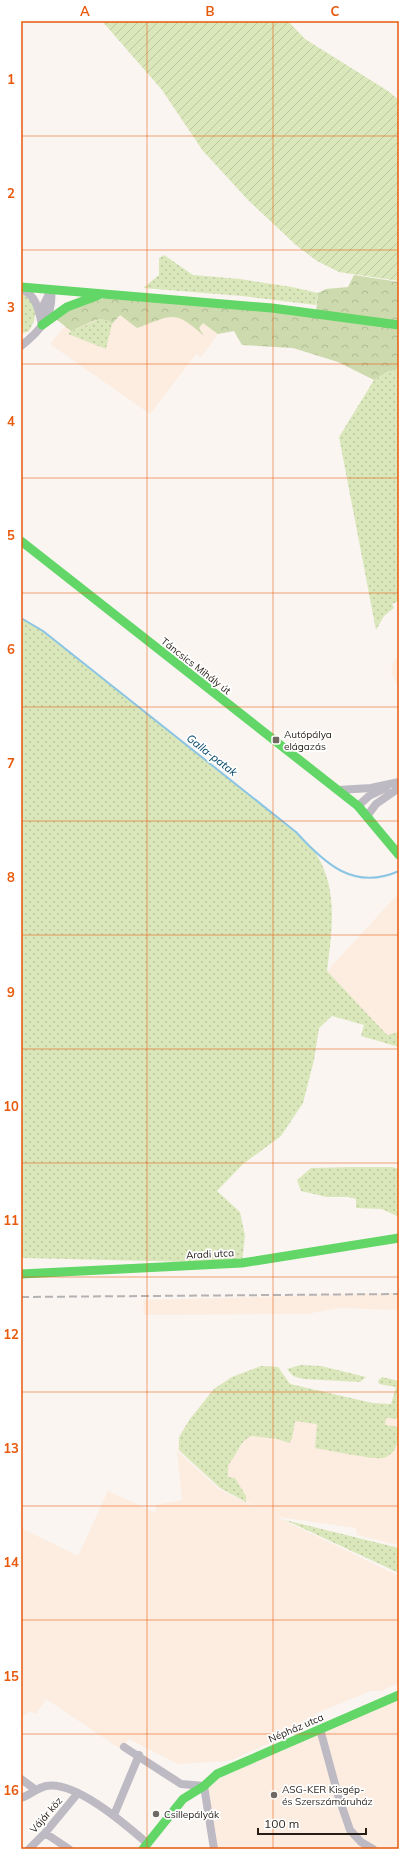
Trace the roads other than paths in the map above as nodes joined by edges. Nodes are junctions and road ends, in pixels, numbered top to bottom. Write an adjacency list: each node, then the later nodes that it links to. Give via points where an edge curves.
1 (21, 288): 2 (street); 4 (street, via 37,303)
2 (51, 290): 3 (street); 4 (street, via 42,308)
3 (104, 295): 4 (street, via 81,300 63,309); 5 (street, via 285,309)
4 (42, 325): 6 (street, via 34,336)
5 (399, 325)
6 (21, 346)
7 (21, 541): 9 (street, Táncsics Mihály út)
8 (397, 785): 9 (street); 10 (street, via 369,796); 11 (street)
9 (338, 790): 10 (street, Táncsics Mihály út)
10 (358, 806): 11 (street, Táncsics Mihály út)
11 (367, 816): 12 (street, Táncsics Mihály út)
12 (399, 856)
13 (399, 1238): 14 (street, Aradi utca, via 242,1263)
14 (21, 1274)
15 (399, 1695): 16 (street, Népház utca)
16 (320, 1730): 20 (street, Népház utca, via 217,1774); 30 (street, via 350,1830 361,1842)
17 (124, 1747): 18 (street)
18 (138, 1755): 20 (street, via 181,1784); 24 (street)
19 (21, 1779): 21 (street)
20 (204, 1786): 26 (street, Népház utca, via 183,1799); 29 (street)
21 (36, 1790): 22 (street, via 47,1786); 23 (street)
22 (78, 1793): 24 (street); 25 (street, Vájár köz)
23 (21, 1798)
24 (114, 1815): 26 (street)
25 (45, 1833): 27 (street, Vájár köz); 28 (street)
26 (145, 1846)
27 (29, 1849)
28 (69, 1849)
29 (214, 1849)
30 (373, 1849)

